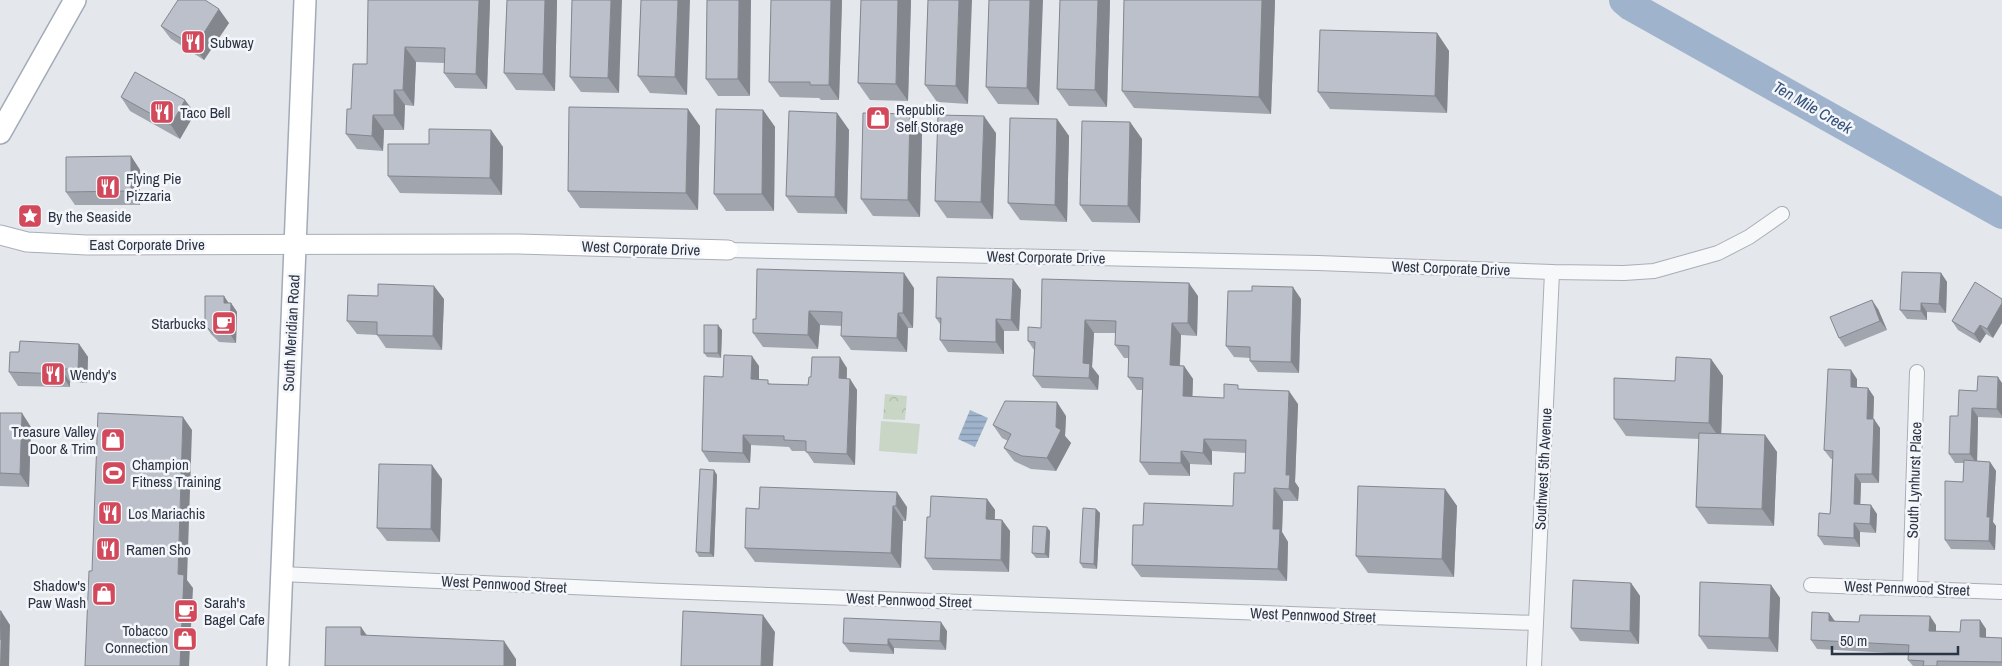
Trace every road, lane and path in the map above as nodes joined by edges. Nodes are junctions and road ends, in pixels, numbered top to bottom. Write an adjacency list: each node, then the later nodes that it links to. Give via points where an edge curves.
1 (75, 0): 3 (main road)
2 (305, 0): 6 (main road, South Meridian Road)
3 (0, 133)
4 (1782, 214): 8 (street, West Corporate Drive, via 1718,253 1684,264 1624,273)
5 (0, 235): 6 (street, East Corporate Drive, via 27,242 87,244)
6 (296, 244): 7 (street, West Corporate Drive, via 518,244); 10 (main road, South Meridian Road)
7 (728, 250): 8 (street, West Corporate Drive, via 1318,263)
8 (1552, 272): 14 (street, Southwest 5th Avenue)
9 (1917, 372): 12 (street, South Lynhurst Place)
10 (281, 574): 14 (street, West Pennwood Street, via 671,592); 15 (main road, South Meridian Road)
11 (1811, 585): 12 (street, West Pennwood Street)
12 (1910, 588): 13 (street, West Pennwood Street)
13 (2002, 592)
14 (1536, 623): 16 (street, Southwest 5th Avenue)
15 (278, 666)
16 (1534, 666)

